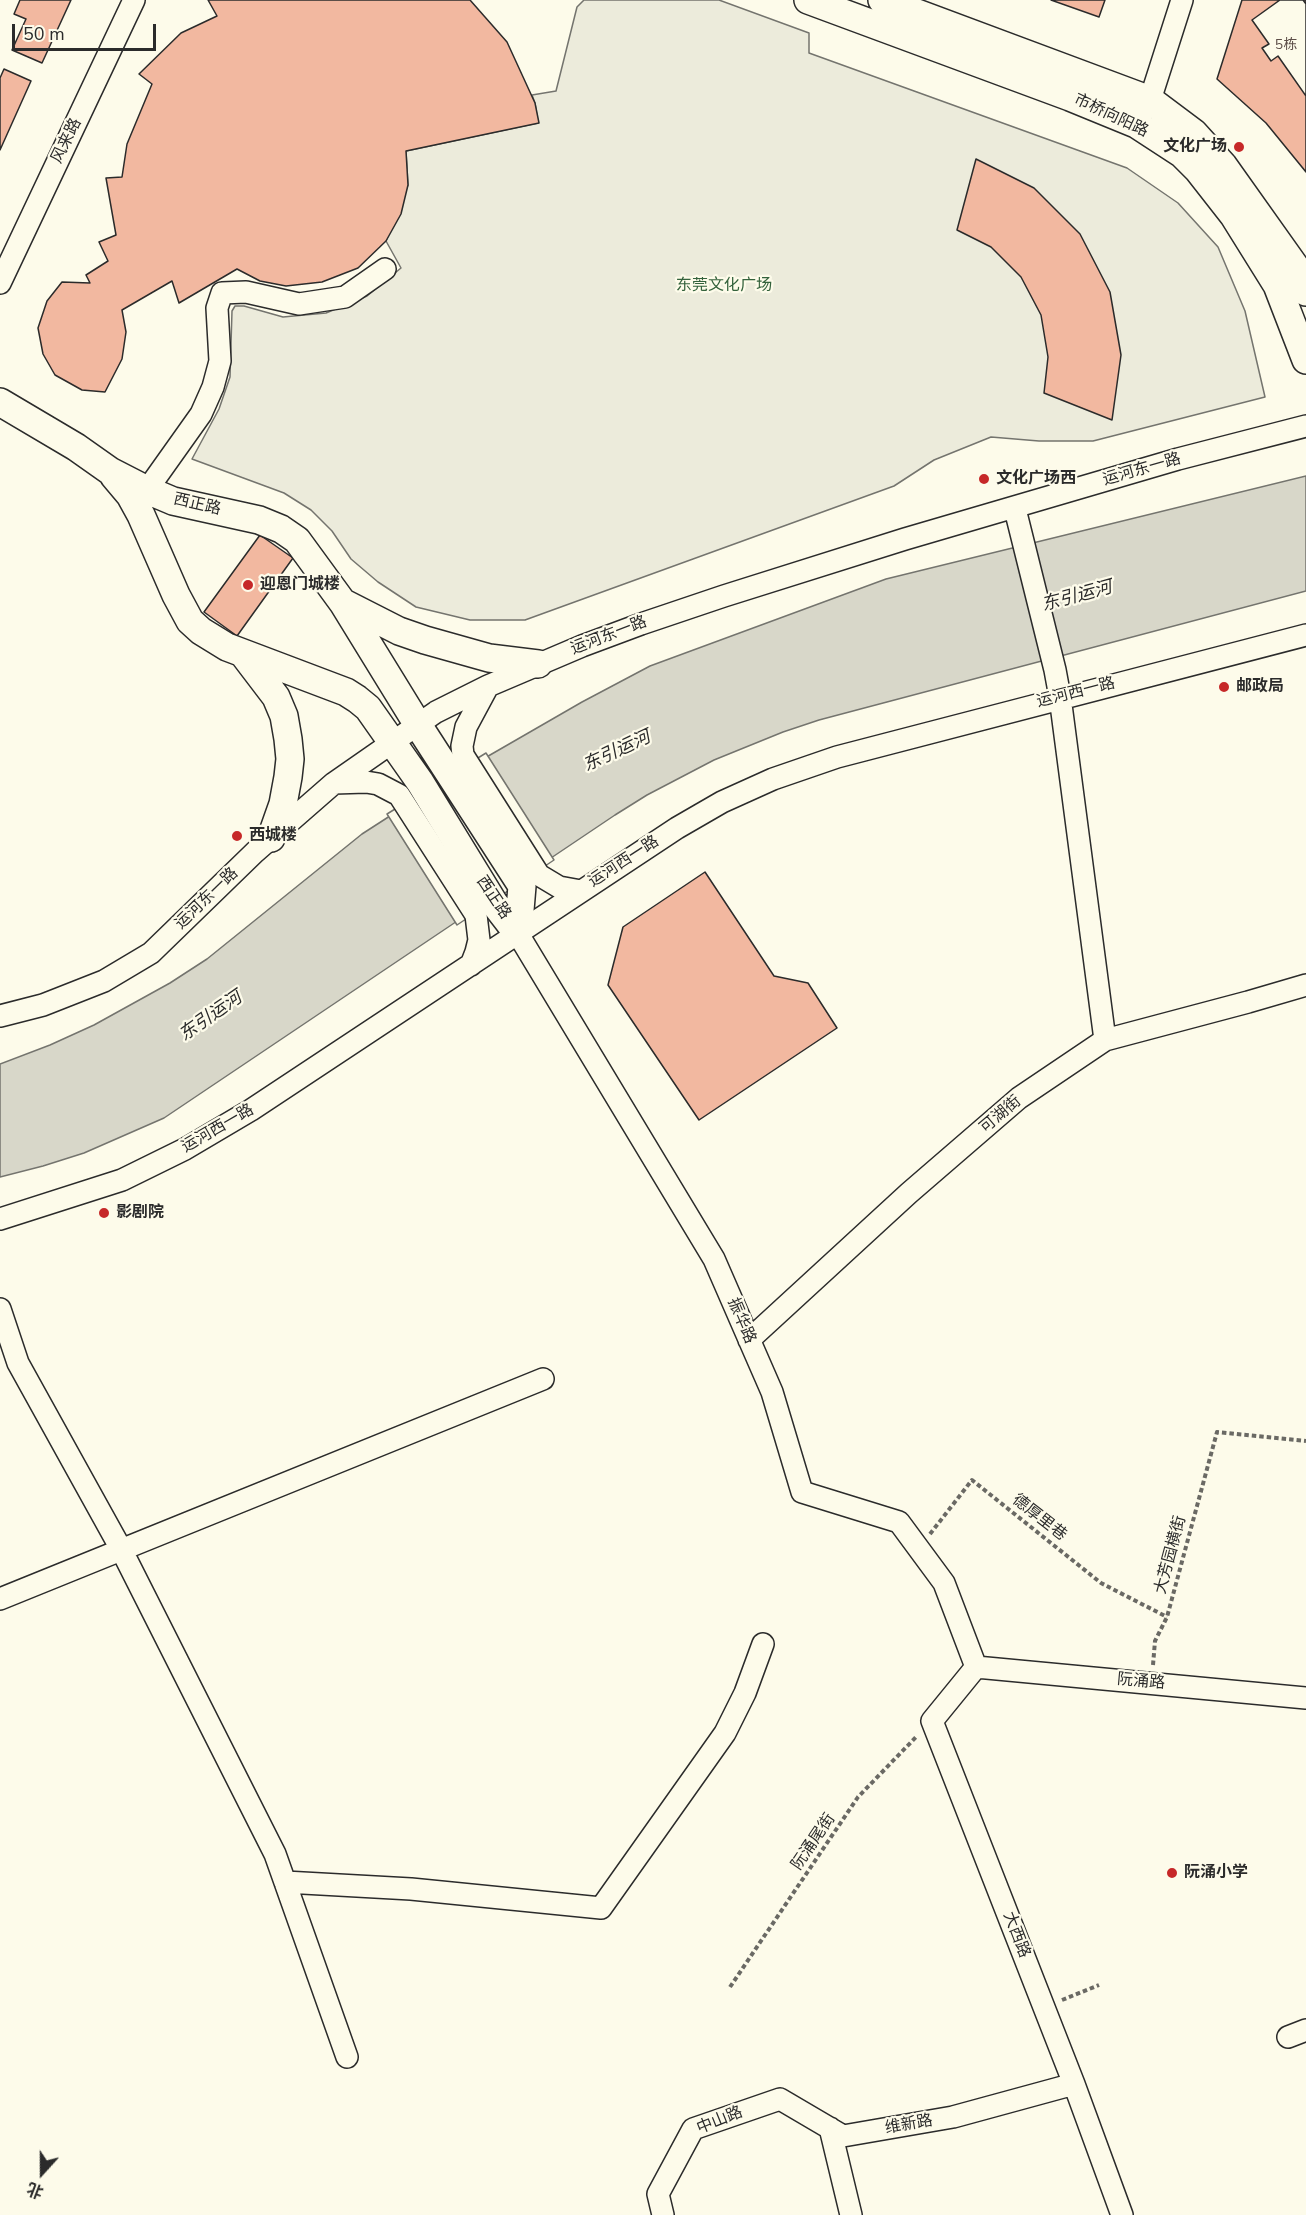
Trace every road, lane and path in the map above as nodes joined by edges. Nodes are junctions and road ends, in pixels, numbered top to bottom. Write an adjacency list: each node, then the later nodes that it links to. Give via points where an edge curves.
1 (134, 0): 8 (street, 风来路)
2 (808, 0): 6 (main road, 市桥向阳路)
3 (882, 0): 5 (main road, 市桥向阳路)
4 (1182, 0): 5 (street)
5 (1150, 100): 6 (street); 9 (main road, 市桥向阳路, via 1194,133 1223,165 1299,272)
6 (1136, 124): 10 (main road, 市桥向阳路, via 1182,154 1234,216 1277,285)
7 (385, 269): 14 (street, via 345,297 299,304 246,292 222,293 217,308 220,361 213,387 201,414)
8 (0, 283)
9 (1306, 292)
10 (1306, 360)
11 (0, 402): 13 (main road, 西正路)
12 (1306, 426): 15 (street, 运河东一路)
13 (110, 471): 14 (main road, 西正路); 18 (main road, 西正路, via 141,515 190,621)
14 (147, 490): 16 (main road, 西正路, via 173,501 260,520 281,529 297,540)
15 (1015, 508): 19 (street, 运河东一路, via 724,596); 21 (street)
16 (344, 603): 19 (main road, via 425,640 489,658); 22 (main road, 西正路)
17 (1306, 635): 21 (street, 运河西一路)
18 (244, 655): 23 (main road, 西正路, via 346,692 368,708); 27 (main road, via 276,697 288,738 288,777)
19 (538, 664): 20 (street, 运河东一路)
20 (488, 686): 22 (street, 运河东一路); 24 (street, via 466,727)
21 (1060, 697): 29 (street, 运河西一路, via 837,757 773,779 686,822); 35 (street)
22 (418, 724): 23 (street, 运河东一路); 24 (main road, 西正路)
23 (392, 742): 25 (street, 运河东一路); 26 (main road, 西正路)
24 (455, 761): 28 (main road, 西正路)
25 (334, 783): 26 (street, via 366,782); 27 (street, 运河东一路)
26 (410, 789): 30 (main road, 西正路)
27 (271, 838): 34 (street, 运河东一路, via 151,953 104,981 43,1005)
28 (530, 880): 29 (street); 31 (main road, 西正路)
29 (581, 891): 31 (street, 运河西一路)
30 (485, 909): 31 (main road, 西正路); 32 (street)
31 (518, 934): 32 (street, 运河西一路); 38 (street, 振华路, via 714,1258)
32 (471, 965): 36 (street, 运河西一路, via 185,1149 122,1180)
33 (1306, 985): 35 (street, 可湖街)
34 (0, 1016)
35 (1105, 1040): 38 (street, 可湖街, via 1011,1106 909,1193)
36 (0, 1219)
37 (0, 1309): 41 (street, via 18,1363)
38 (749, 1340): 42 (street, 振华路, via 772,1392 802,1492 899,1522)
39 (543, 1378): 41 (street)
40 (1306, 1441): 44 (path, 大芳园横街, via 1217,1432)
41 (121, 1549): 43 (street); 50 (street, via 275,1854)
42 (919, 1549): 44 (path, 德厚里巷, via 972,1480 1101,1583); 46 (street, 振华路, via 944,1583)
43 (0, 1599)
44 (1167, 1617): 47 (path, 大芳园横街, via 1155,1641)
45 (764, 1644): 50 (street, via 724,1733 601,1908 411,1889)
46 (976, 1667): 47 (street, 阮涌路); 49 (street)
47 (1151, 1683): 48 (street, 阮涌路)
48 (1306, 1698)
49 (932, 1721): 52 (path, 阮涌尾街, via 858,1797); 53 (street, 大西路)
50 (285, 1882): 54 (street)
51 (1099, 1985): 53 (path)
52 (730, 1987)
53 (1044, 2007): 55 (street, 大西路)
54 (347, 2057)
55 (1074, 2084): 56 (street, 维新路, via 953,2117 843,2136); 59 (street, 大西路)
56 (830, 2128): 57 (street, 中山路, via 780,2099 693,2129 658,2194); 58 (street)
57 (663, 2215)
58 (851, 2215)
59 (1122, 2215)

